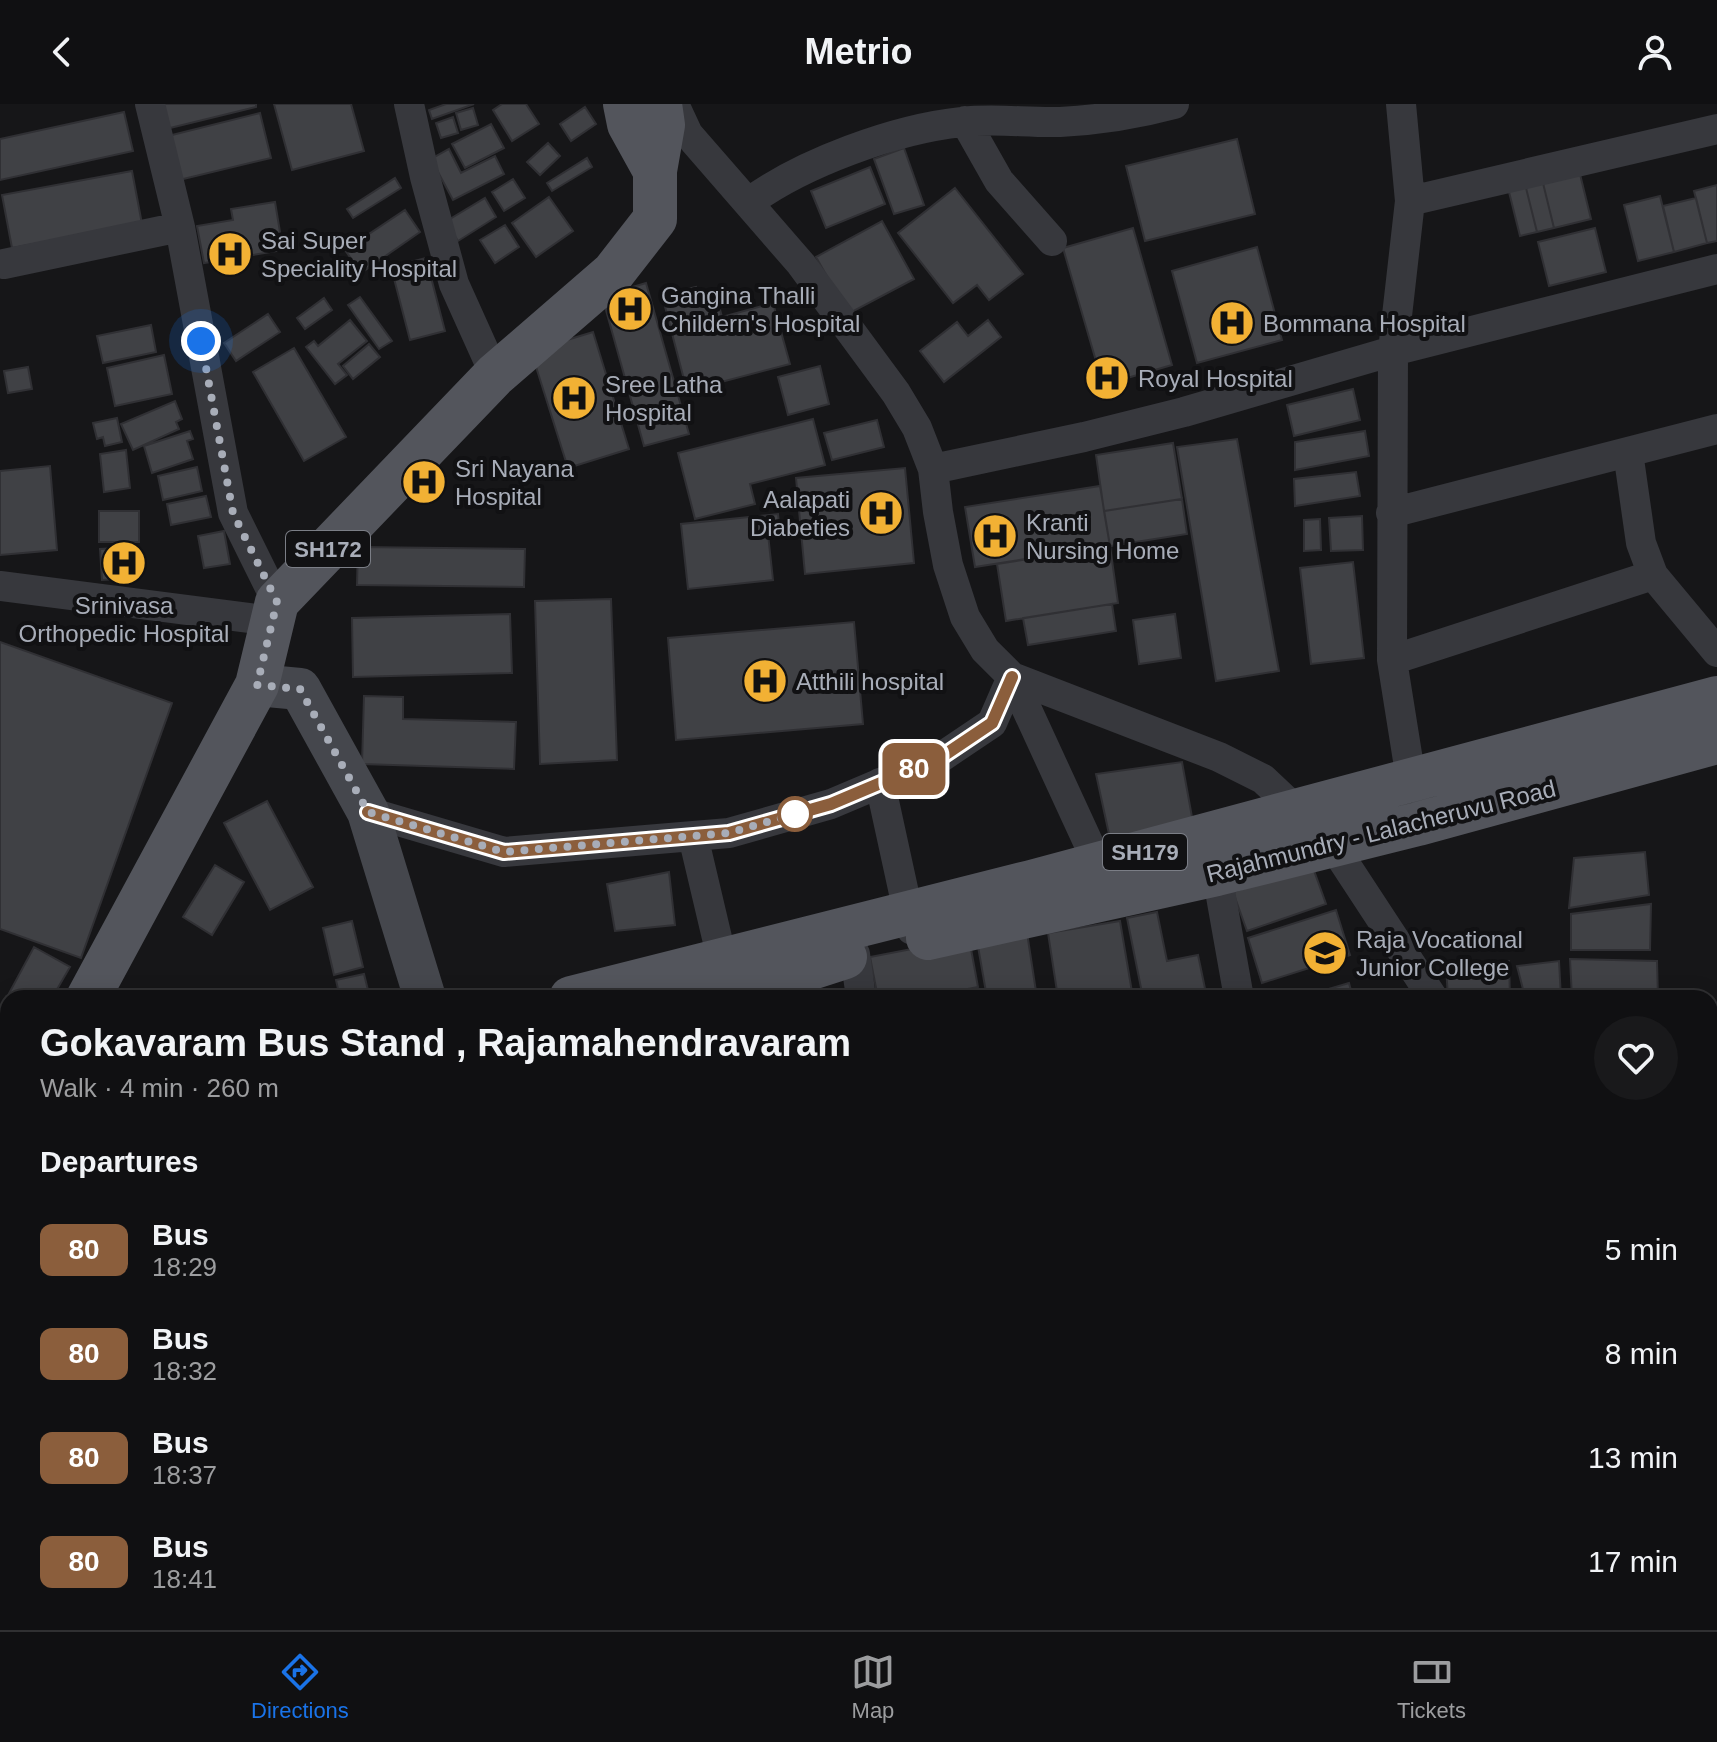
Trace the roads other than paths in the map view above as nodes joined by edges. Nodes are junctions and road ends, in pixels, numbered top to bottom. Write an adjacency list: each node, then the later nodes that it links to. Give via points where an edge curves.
1 (150, 104): 14 (street)
2 (409, 104): 19 (street, via 454,284)
3 (625, 104): 11 (main road, SH172, via 629,124)
4 (660, 104): 11 (main road, SH172, via 663,125)
5 (674, 104): 13 (street, via 688,134)
6 (1174, 104): 8 (street)
7 (1401, 104): 12 (street)
8 (1143, 108): 9 (street, via 1061,122)
9 (965, 121): 13 (street, via 918,128 848,152 772,185); 15 (street, via 999,181)
10 (1717, 129): 12 (street)
11 (655, 171): 19 (main road, SH172, via 655,219 613,273)
12 (1410, 201): 18 (street)
13 (748, 203): 22 (street, via 801,264 896,393)
14 (180, 227): 16 (street); 26 (street, via 233,513)
15 (1052, 241)
16 (4, 264)
17 (1717, 269): 18 (street)
18 (1393, 351): 22 (street, via 1184,412); 23 (street)
19 (495, 375): 26 (main road, SH172)
20 (1717, 429): 21 (street)
21 (1628, 452): 23 (street); 24 (street, via 1641,543)
22 (933, 469): 29 (street, via 948,565 965,617 985,650)
23 (1391, 513): 28 (street)
24 (1653, 575): 27 (street); 28 (street)
25 (0, 586): 26 (street)
26 (275, 612): 30 (main road, SH172)
27 (1717, 652)
28 (1392, 660): 33 (street)
29 (1012, 677): 34 (street, via 992,723 940,758); 35 (street, via 1219,757 1263,779); 41 (street)
30 (257, 685): 36 (street, via 300,689); 46 (main road, SH172)
31 (1717, 698): 33 (main road, SH179)
32 (1717, 742): 37 (main road, Rajahmundry - Lalacheruvu Road / SH179)
33 (1411, 781): 35 (main road, SH179); 37 (street)
34 (880, 783): 38 (street, via 831,804 729,833); 42 (street)
35 (1297, 811): 39 (street); 41 (main road, SH179)
36 (368, 812): 38 (street, via 504,852); 47 (street)
37 (1418, 824): 39 (main road, Rajahmundry - Lalacheruvu Road / SH179)
38 (693, 836): 44 (street)
39 (1332, 844): 40 (main road, Rajahmundry - Lalacheruvu Road / SH179); 45 (street)
40 (1217, 874): 41 (main road, Rajahmundry - Lalacheruvu Road / SH179); 50 (street)
41 (1106, 880): 42 (main road, Rajahmundry - Lalacheruvu Road / SH179)
42 (912, 927): 43 (main road, Rajahmundry - Lalacheruvu Road / SH179); 44 (main road, SH179)
43 (855, 954): 44 (main road, Rajahmundry - Lalacheruvu Road / SH179); 49 (street)
44 (723, 984): 48 (main road, SH179)
45 (1413, 984)
46 (92, 990)
47 (423, 990)
48 (658, 990)
49 (860, 990)
50 (1238, 990)

